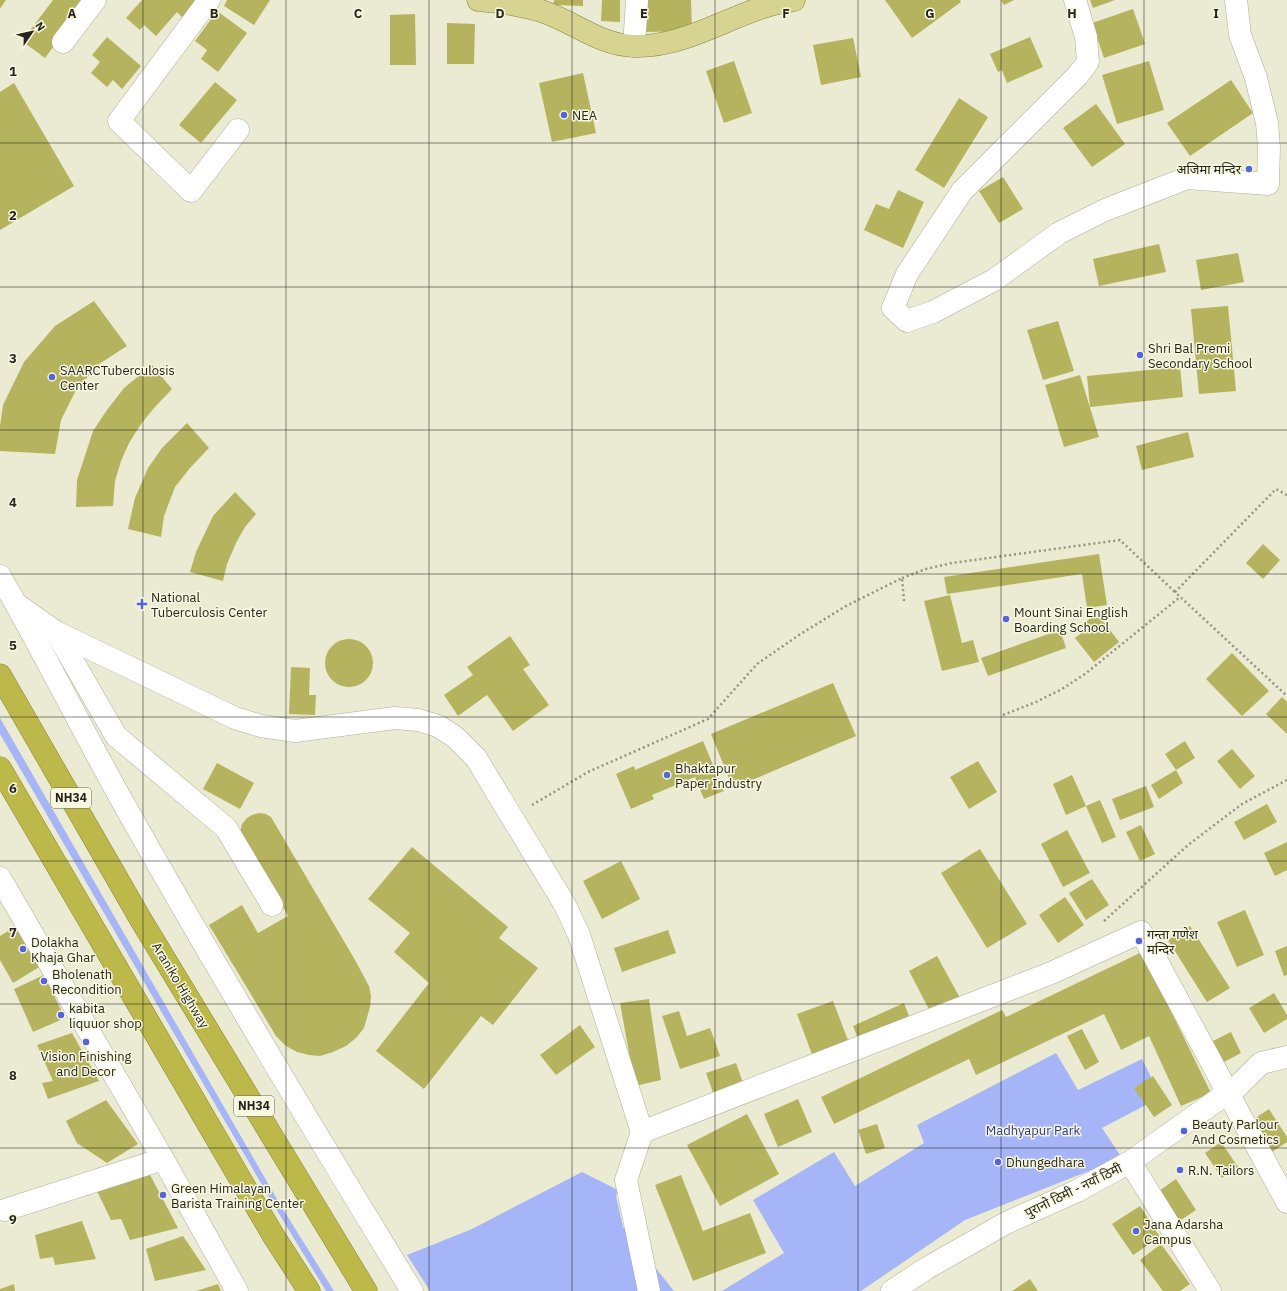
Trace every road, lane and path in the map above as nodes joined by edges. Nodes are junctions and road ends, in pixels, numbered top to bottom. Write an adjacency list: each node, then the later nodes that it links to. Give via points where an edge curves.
1 (95, 0): 8 (street)
2 (209, 0): 10 (street, via 119,121 191,191)
3 (478, 0): 9 (main road, via 507,3 544,12 603,41)
4 (637, 0): 9 (street)
5 (794, 0): 9 (main road, via 768,5 670,43)
6 (1076, 0): 7 (street, via 1086,37 1088,62 1078,76 962,192 906,274 893,308 907,322 933,312 994,280 1059,233 1105,210 1187,178 1268,184 1267,123 1256,78 1240,35)
7 (1236, 0)
8 (63, 42)
9 (634, 46)
10 (238, 130)
11 (1287, 495): 14 (path, via 1276,489)
12 (0, 576): 17 (street)
13 (902, 578): 14 (path, via 952,563 1120,540); 16 (path); 24 (path, via 846,606 757,664 708,719 588,772)
14 (1175, 592): 15 (path)
15 (1180, 597): 20 (path); 21 (path, via 1085,674 1062,689)
16 (904, 601)
17 (16, 604): 18 (street); 38 (street, via 176,896 311,1126)
18 (56, 632): 24 (street, via 235,718 261,726 295,731 395,718 418,720 438,726 455,737 476,758); 26 (street, via 116,736 226,828)
19 (0, 675): 37 (highway, Araniko Highway / NH34, via 141,920)
20 (1287, 696)
21 (1003, 714)
22 (0, 768): 36 (highway, via 273,1235)
23 (1287, 780): 27 (path, via 1242,804 1188,845)
24 (512, 818): 30 (street, via 565,905 579,935)
25 (0, 878): 31 (street)
26 (272, 905)
27 (1100, 924)
28 (1287, 1057): 29 (street, पुरानो ठिमी - नयाँ ठिमी, via 1261,1063)
29 (1227, 1094): 30 (street, via 1141,932 1051,973); 32 (street, पुरानो ठिमी - नयाँ ठिमी); 33 (street)
30 (642, 1132): 39 (street, via 626,1180)
31 (163, 1159): 34 (street); 35 (street)
32 (1130, 1162): 40 (street, पुरानो ठिमी - नयाँ ठिमी, via 1077,1191 1006,1223); 41 (street)
33 (1287, 1202)
34 (5, 1210)
35 (237, 1291)
36 (309, 1291)
37 (366, 1291)
38 (412, 1291)
39 (649, 1291)
40 (892, 1291)
41 (1210, 1291)

